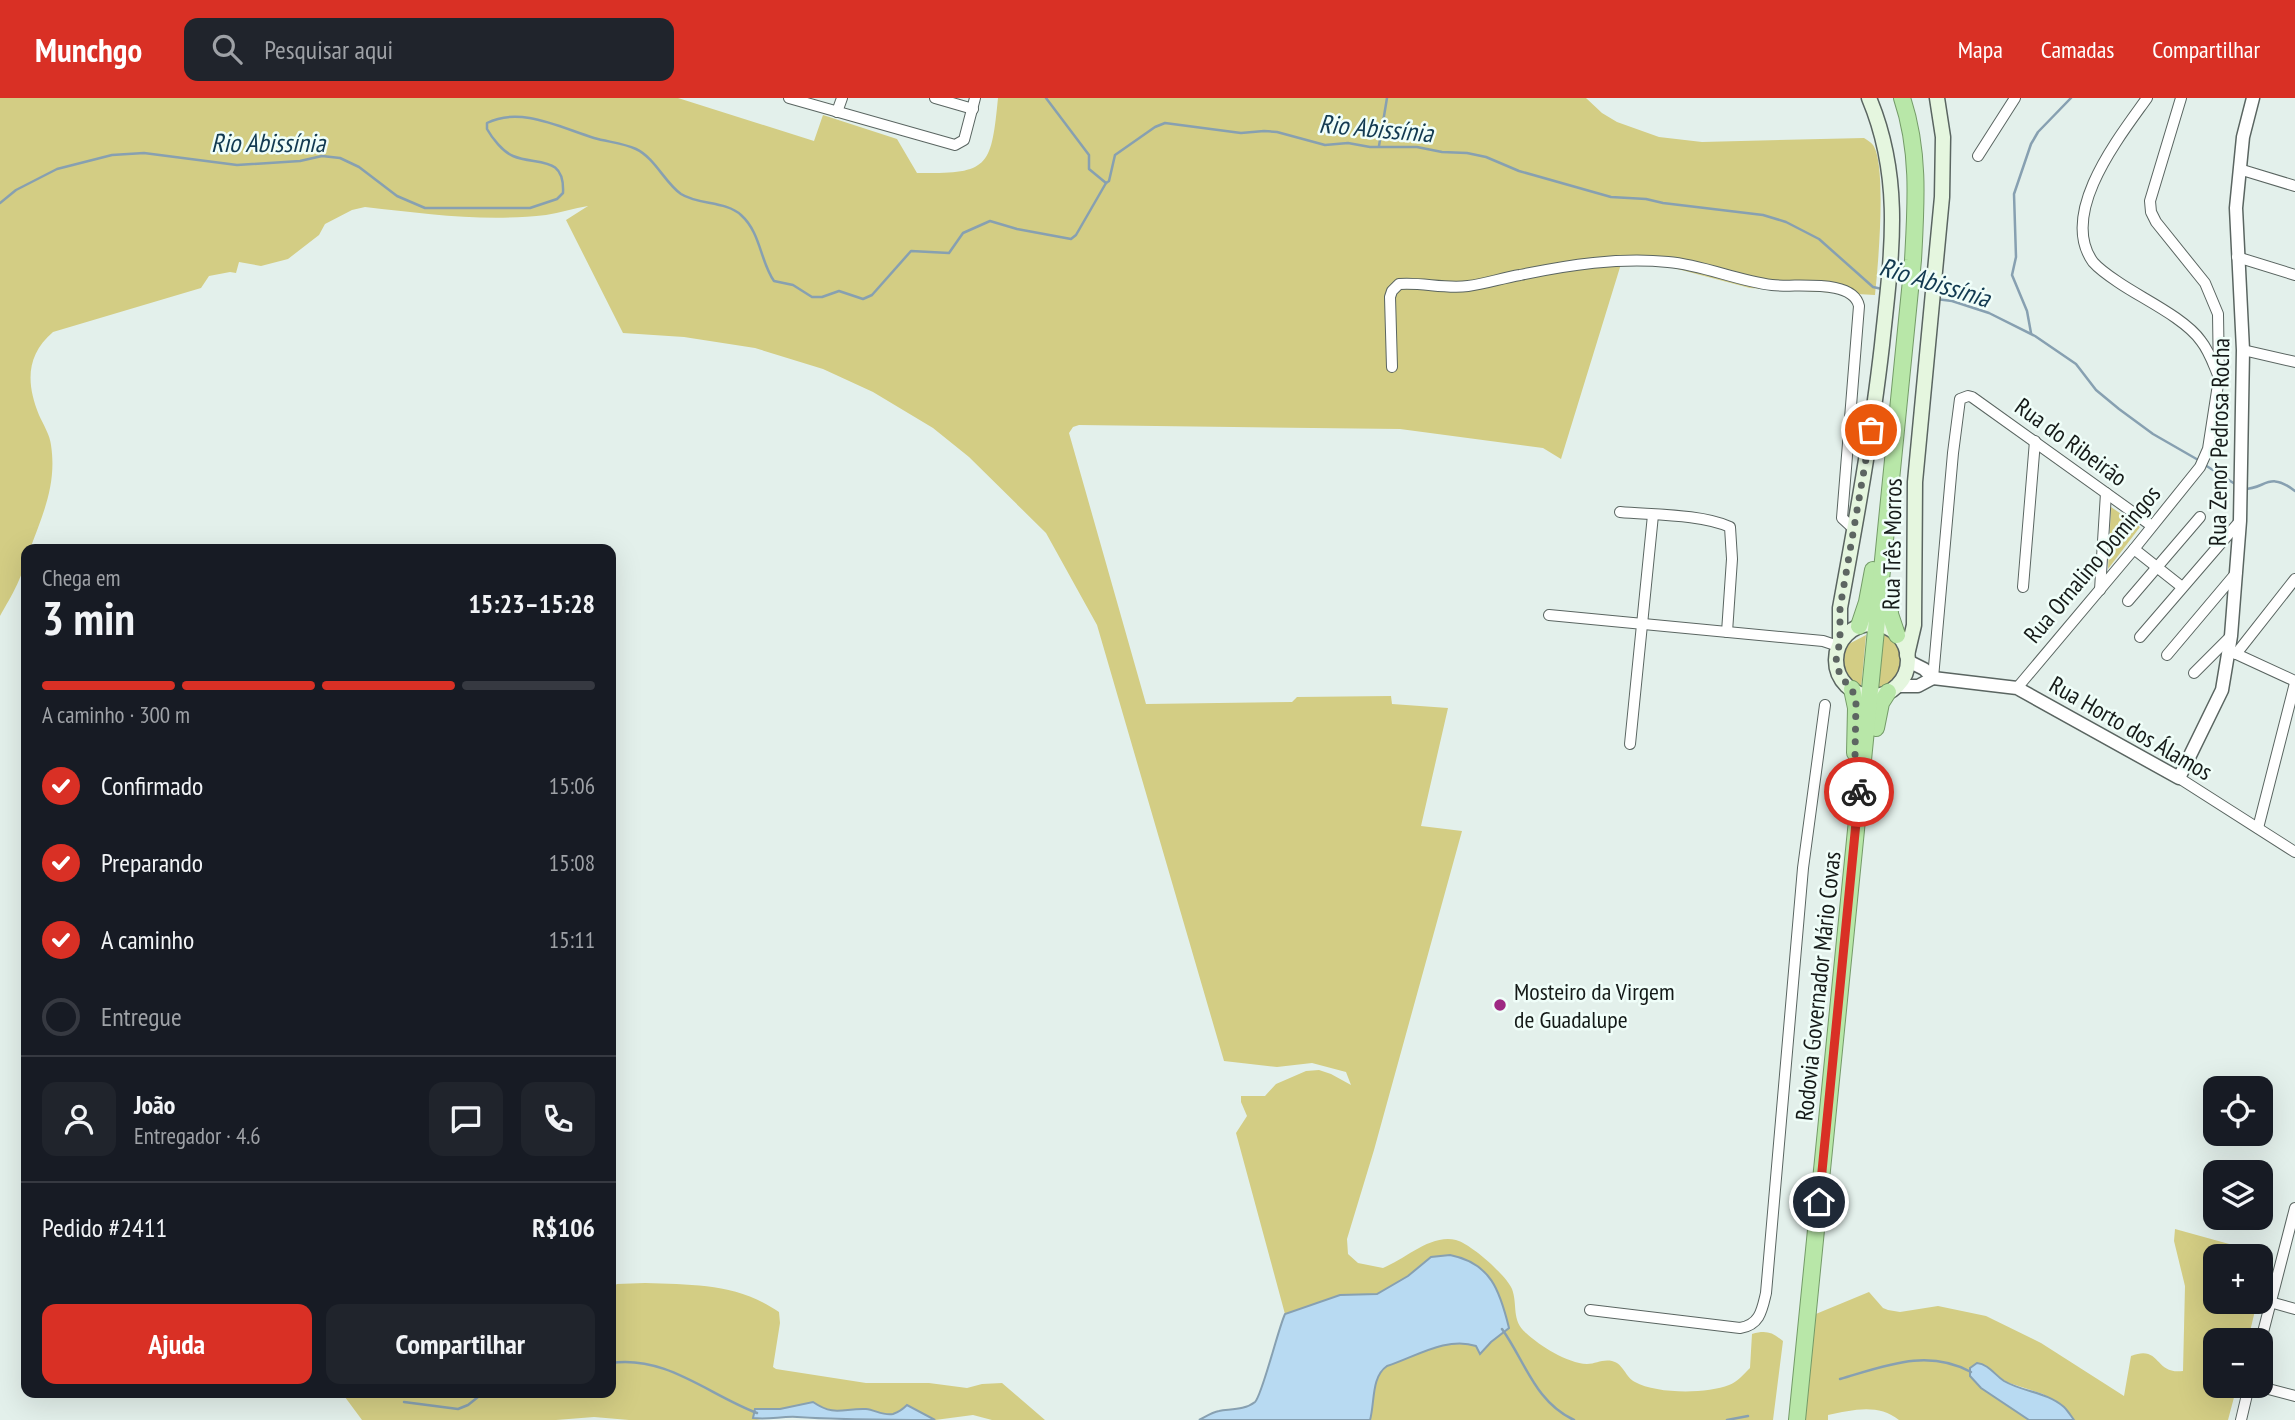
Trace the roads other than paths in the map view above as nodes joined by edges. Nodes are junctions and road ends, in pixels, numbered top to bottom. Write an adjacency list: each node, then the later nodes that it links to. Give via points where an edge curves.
1 (789, 98): 12 (street)
2 (842, 98): 12 (street)
3 (935, 98): 11 (street)
4 (1869, 98): 30 (main road, Rua Três Morros, via 1885,144 1893,201 1875,405)
5 (1902, 98): 26 (highway, Rodovia Governador Mário Covas, via 1916,162 1916,203)
6 (2015, 98): 13 (street)
7 (2147, 98): 21 (street, via 2097,173 2084,214 2084,237 2102,271 2201,340)
8 (2181, 98): 21 (street, Rua Ornalino Domingos, via 2152,189 2151,212 2213,297 2220,336)
9 (2253, 98): 14 (street, Rua Zenor Pedrosa Rocha)
10 (1941, 101): 51 (main road, Rua Três Morros, via 1944,163 1915,482 1914,625)
11 (974, 103): 12 (street, via 964,140 955,145)
12 (837, 112)
13 (1978, 156)
14 (2239, 169): 15 (street); 16 (street, Rua Zenor Pedrosa Rocha)
15 (2295, 186)
16 (2237, 257): 17 (street); 18 (street, Rua Zenor Pedrosa Rocha)
17 (2295, 275)
18 (2243, 350): 19 (street); 28 (street, Rua Zenor Pedrosa Rocha)
19 (2295, 362)
20 (1392, 367): 30 (street, via 1390,297 1399,284 1449,288 1577,264 1666,261 1766,285 1848,291 1859,306 1842,513 1844,523)
21 (2219, 378): 29 (street, Rua Ornalino Domingos, via 2213,427 2202,463)
22 (2035, 440): 23 (street, Rua do Ribeirão); 36 (street); 52 (street, Rua do Ribeirão, via 1972,397 1957,404)
23 (2105, 493): 29 (street, Rua do Ribeirão); 38 (street)
24 (1620, 512): 25 (street)
25 (1653, 515): 41 (street); 44 (street, via 1703,519 1730,527)
26 (1888, 517): 32 (highway, Rodovia Governador Mário Covas); 43 (highway)
27 (2200, 517): 33 (street)
28 (2240, 522): 34 (street, Rua Zenor Pedrosa Rocha); 37 (street)
29 (2152, 526): 31 (street, Rua Ornalino Domingos)
30 (1855, 530): 48 (main road, Rua Três Morros, via 1840,608)
31 (2134, 550): 33 (street); 38 (street, Rua Ornalino Domingos)
32 (1884, 561): 42 (highway, Rodovia Governador Mário Covas); 45 (highway, via 1890,614)
33 (2155, 567): 37 (street); 39 (street)
34 (2237, 571): 46 (street, Rua Zenor Pedrosa Rocha); 50 (street)
35 (2295, 579): 49 (street)
36 (2023, 587)
37 (2182, 587): 47 (street)
38 (2100, 590): 55 (street, Rua Ornalino Domingos)
39 (2128, 601)
40 (1549, 615): 41 (street)
41 (1642, 624): 44 (street); 60 (street)
42 (1877, 624): 43 (main road); 45 (main road); 58 (highway, Rodovia Governador Mário Covas)
43 (1859, 626): 48 (main road)
44 (1727, 632): 48 (street)
45 (1898, 635): 51 (main road)
46 (2231, 636): 49 (street, Rua Zenor Pedrosa Rocha); 53 (street)
47 (2140, 637)
48 (1839, 644): 56 (main road, Rua Três Morros, via 1836,667)
49 (2232, 652): 54 (street); 61 (street, Rua Zenor Pedrosa Rocha, via 2221,690)
50 (2167, 655)
51 (1908, 658): 52 (street); 57 (main road, Rua Três Morros, via 1903,677)
52 (1930, 669): 55 (street, Rua Horto dos Álamos); 57 (street, via 1918,686)
53 (2194, 673)
54 (2295, 682): 64 (street)
55 (2017, 688): 61 (street, Rua Horto dos Álamos)
56 (1852, 689): 58 (main road); 62 (highway)
57 (1892, 689): 58 (main road); 63 (highway, via 1879,708 1866,798)
58 (1870, 695): 62 (highway, Rodovia Governador Mário Covas)
59 (1825, 705): 71 (street, via 1803,868 1766,1293 1760,1316 1749,1327 1740,1328)
60 (1630, 744)
61 (2179, 778): 64 (street, Rua Horto dos Álamos)
62 (1860, 796): 63 (highway, Rodovia Governador Mário Covas)
63 (1857, 822): 75 (highway, Rodovia Governador Mário Covas)
64 (2258, 828): 65 (street, Rua Horto dos Álamos)
65 (2295, 852)
66 (2295, 1208): 67 (street)
67 (2293, 1222): 68 (street)
68 (2273, 1292)
69 (2273, 1303): 70 (street)
70 (2295, 1309)
71 (1590, 1310)
72 (2273, 1390): 73 (street)
73 (2295, 1395)
74 (2246, 1398): 76 (street)
75 (1797, 1420)
76 (2241, 1420)

